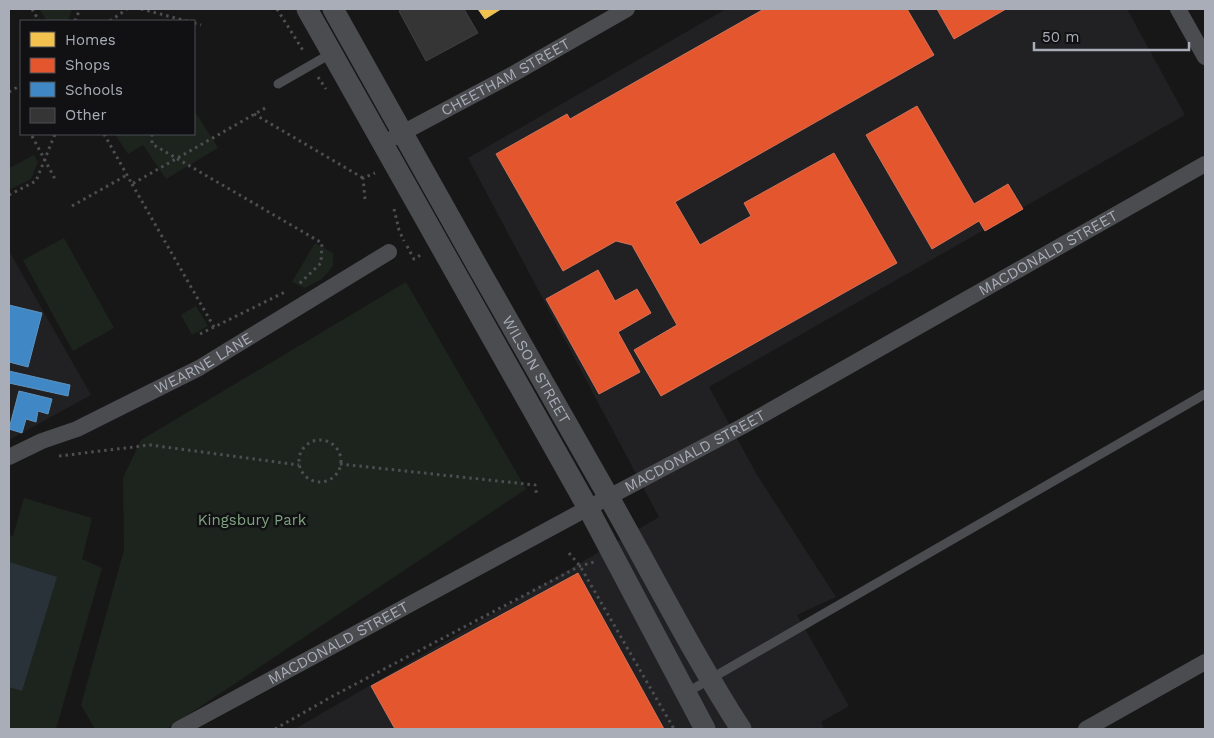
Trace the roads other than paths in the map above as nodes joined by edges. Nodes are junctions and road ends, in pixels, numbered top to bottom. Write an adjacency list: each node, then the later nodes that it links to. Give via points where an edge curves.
1 (308, 9): 5 (street, WILSON STREET)
2 (333, 9): 5 (street, WILSON STREET)
3 (627, 9): 8 (street, CHEETHAM STREET)
4 (1178, 9): 6 (street)
5 (342, 48): 7 (lane); 8 (street, WILSON STREET); 9 (street, WILSON STREET)
6 (1205, 57)
7 (278, 84)
8 (402, 133): 9 (street, CHEETHAM STREET); 14 (street, WILSON STREET)
9 (382, 144): 15 (street, WILSON STREET)
10 (1205, 164): 14 (street, MACDONALD STREET, via 752,421)
11 (389, 252): 13 (street, WEARNE LANE, via 199,368 94,421)
12 (1205, 394): 17 (lane)
13 (9, 457)
14 (609, 497): 15 (street, MACDONALD STREET); 17 (street, WILSON STREET)
15 (588, 508): 18 (street, WILSON STREET); 19 (street, MACDONALD STREET)
16 (1205, 662): 22 (street)
17 (709, 680): 18 (lane); 21 (street, WILSON STREET)
18 (686, 693): 20 (street, WILSON STREET)
19 (179, 729)
20 (705, 729)
21 (741, 729)
22 (1086, 729)

